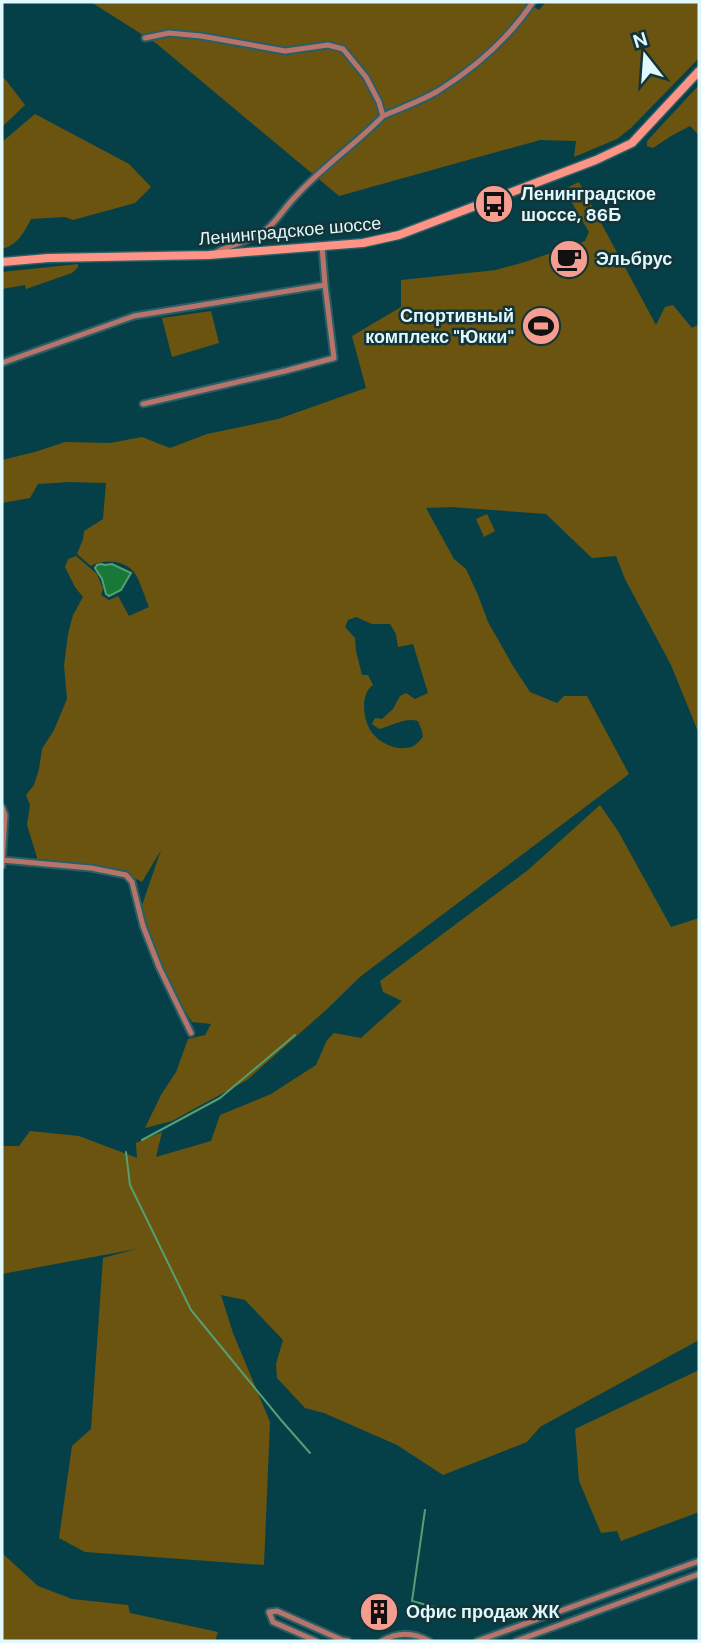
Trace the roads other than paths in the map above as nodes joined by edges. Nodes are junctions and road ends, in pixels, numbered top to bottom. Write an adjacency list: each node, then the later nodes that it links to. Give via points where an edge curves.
1 (533, 2): 4 (street, via 482,59 437,92)
2 (145, 38): 4 (street, via 169,33 285,51 328,45 343,49 366,77)
3 (699, 71): 5 (main road, Ленинградское шоссе, via 623,148 399,235)
4 (383, 116): 6 (street, via 323,168 268,229)
5 (322, 246): 6 (main road, Ленинградское шоссе); 8 (street)
6 (209, 255): 7 (main road, Ленинградское шоссе)
7 (2, 262)
8 (325, 285): 9 (street, via 134,316); 10 (street, via 334,358)
9 (2, 362)
10 (142, 404)
11 (2, 807): 12 (street)
12 (2, 860): 13 (street); 14 (street, via 126,875 159,967)
13 (2, 866)
14 (191, 1033)
15 (699, 1561): 21 (street)
16 (699, 1574): 22 (street)
17 (316, 1641): 18 (street, via 273,1622 269,1612 277,1611)
18 (348, 1641)
19 (382, 1641): 20 (street, via 413,1634)
20 (429, 1641)
21 (477, 1641)
22 (516, 1641)

